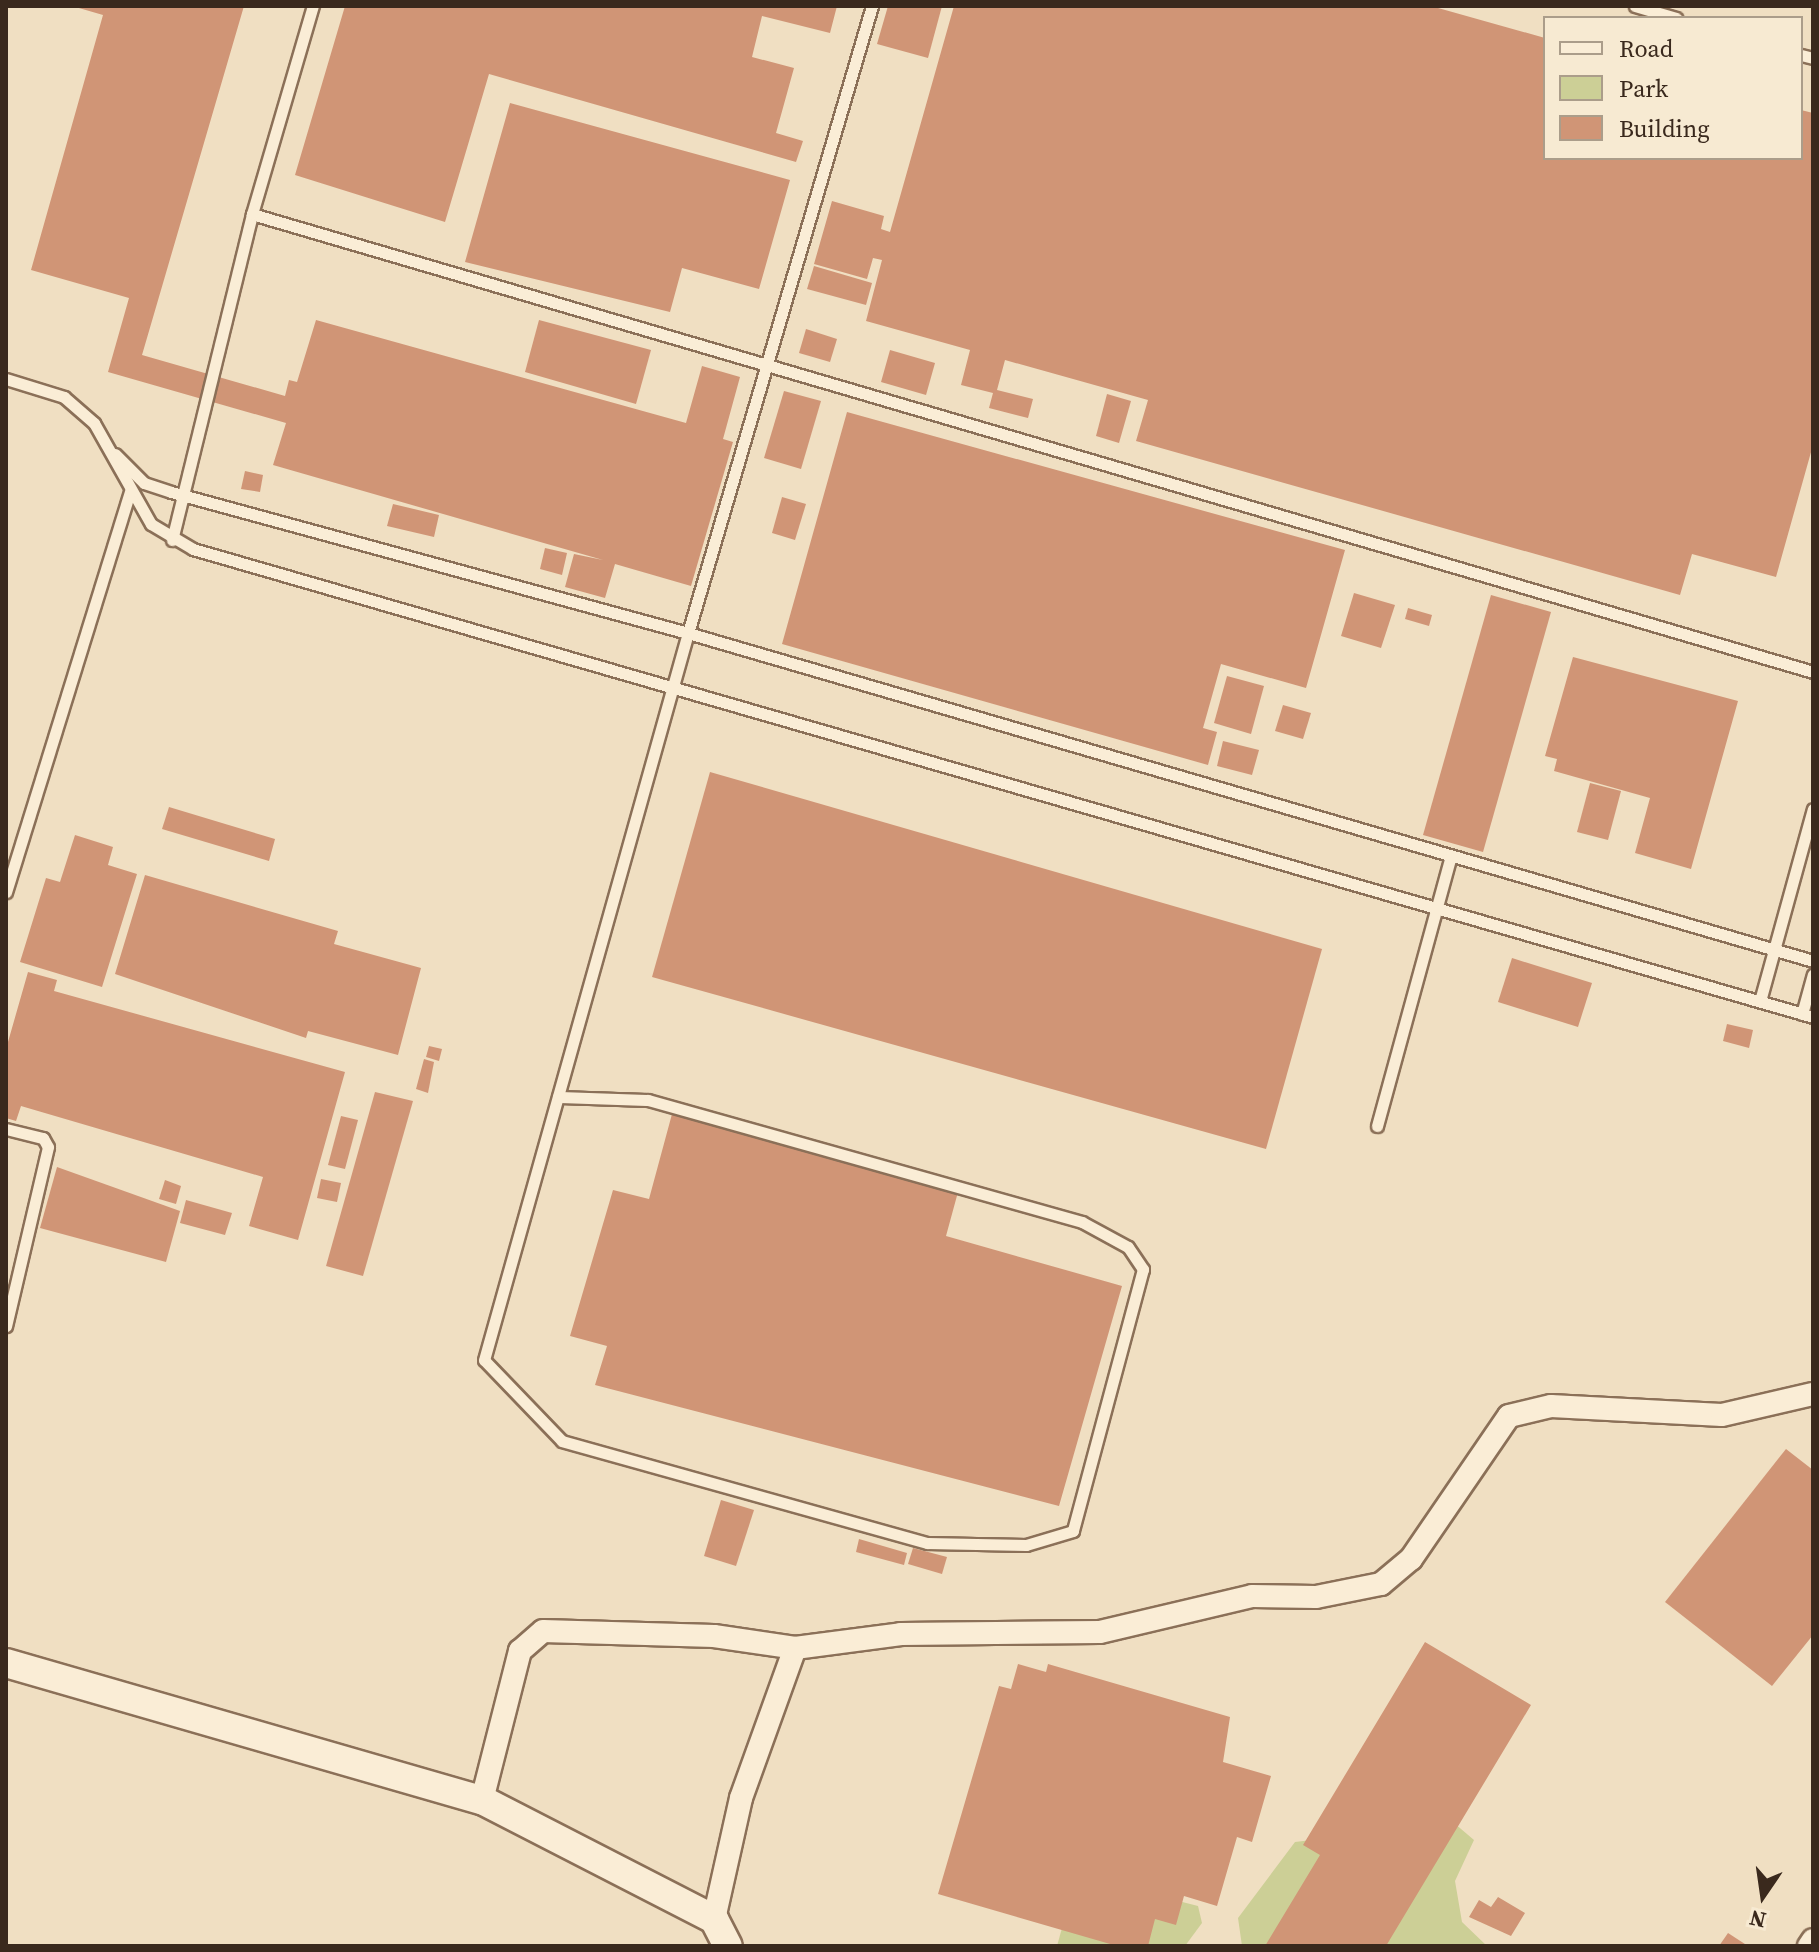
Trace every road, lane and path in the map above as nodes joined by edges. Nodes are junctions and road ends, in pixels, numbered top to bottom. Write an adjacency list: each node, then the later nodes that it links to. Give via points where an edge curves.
1 (313, 6): 5 (lane)
2 (872, 6): 6 (lane)
3 (1635, 6): 4 (lane)
4 (1669, 16)
5 (252, 214): 6 (lane); 10 (lane)
6 (766, 363): 12 (lane); 13 (lane)
7 (6, 379): 8 (lane, via 64,397)
8 (104, 442): 9 (lane); 10 (lane, via 144,483)
9 (130, 491): 11 (lane); 17 (lane)
10 (184, 496): 11 (lane); 12 (lane)
11 (172, 540): 14 (lane)
12 (688, 633): 14 (lane); 16 (lane)
13 (1813, 672)
14 (672, 693): 18 (lane); 24 (lane)
15 (1813, 809): 19 (lane)
16 (1451, 856): 18 (lane); 19 (lane)
17 (6, 892)
18 (1438, 907): 22 (lane); 25 (lane)
19 (1774, 950): 20 (lane); 22 (lane)
20 (1813, 961)
21 (1813, 974): 23 (lane)
22 (1760, 1001): 23 (lane)
23 (1808, 1015)
24 (558, 1097): 24 (lane, via 648,1100 1082,1222 1128,1247 1143,1269 1073,1531 1026,1545 927,1543 562,1441 484,1360)
25 (1377, 1126)
26 (6, 1129): 27 (lane, via 43,1138 48,1147)
27 (6, 1326)
28 (1813, 1394): 29 (street, via 1722,1415 1551,1406 1509,1416 1411,1559 1381,1584 1316,1597 1252,1596 1100,1632 901,1634)
29 (795, 1648): 31 (street, via 714,1636 543,1631 520,1651); 32 (street, via 741,1798)
30 (6, 1663): 31 (street)
31 (482, 1800): 32 (street)
32 (714, 1919): 34 (street)
33 (1813, 1940): 35 (street)
34 (728, 1946)
35 (1809, 1946)

